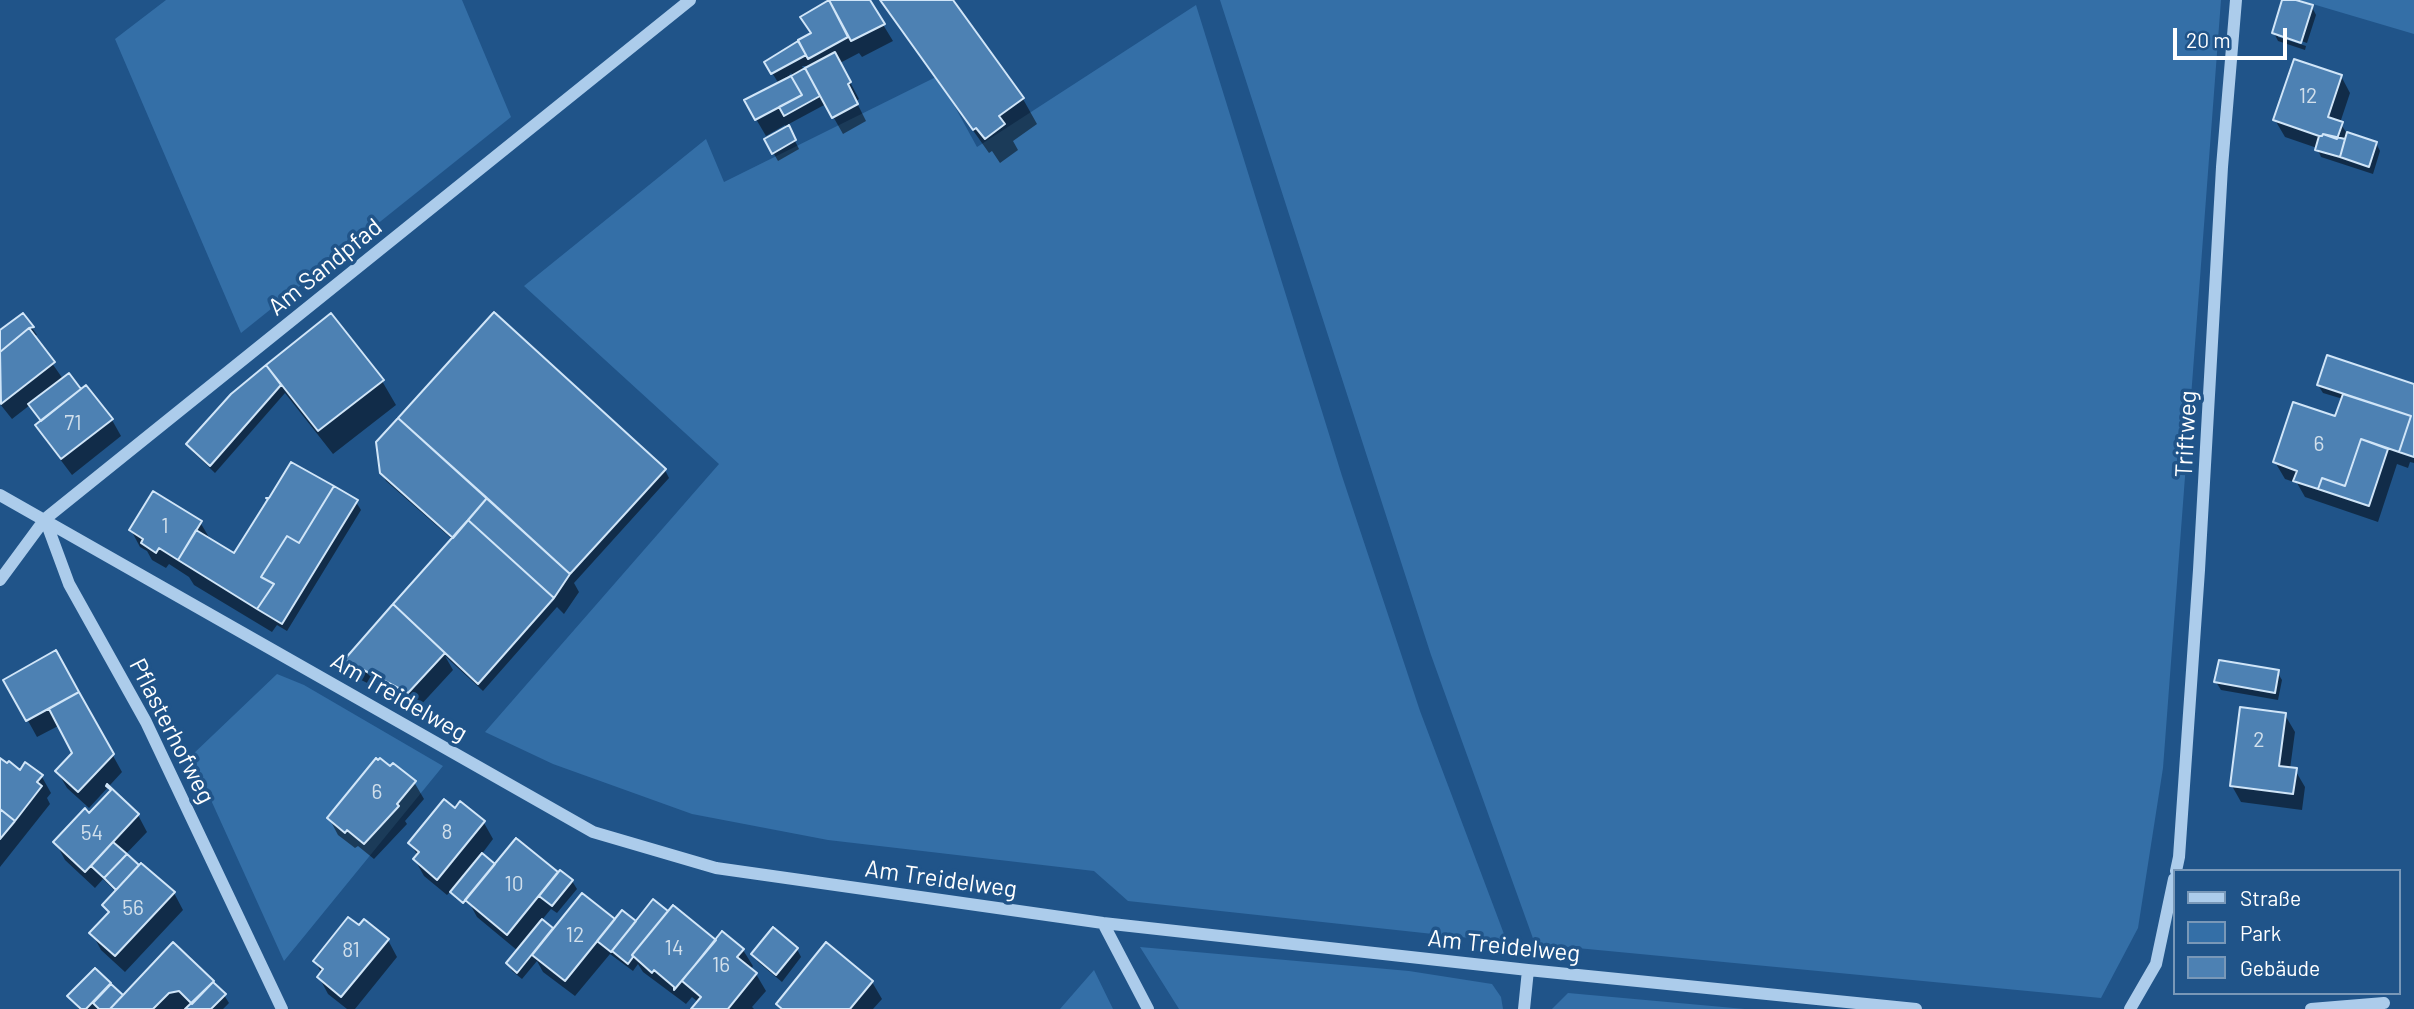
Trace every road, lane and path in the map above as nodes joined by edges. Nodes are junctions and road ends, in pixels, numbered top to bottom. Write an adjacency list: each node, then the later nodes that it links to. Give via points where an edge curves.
1 (690, 0): 4 (street, Am Sandpfad)
2 (2236, 0): 6 (street, Triftweg)
3 (0, 495): 4 (street)
4 (45, 519): 5 (street, Am Sandpfad); 8 (street, Am Treidelweg, via 593,832 716,868); 11 (street, Pflasterhofweg, via 69,584 146,722)
5 (0, 580)
6 (2176, 869)
7 (2172, 888): 15 (street, via 2156,964)
8 (1103, 923): 9 (street, Am Treidelweg); 12 (street)
9 (1528, 970): 13 (street); 14 (street, Am Treidelweg)
10 (2384, 1003): 16 (street)
11 (282, 1009)
12 (1148, 1009)
13 (1524, 1009)
14 (1916, 1009)
15 (2130, 1009)
16 (2311, 1009)

